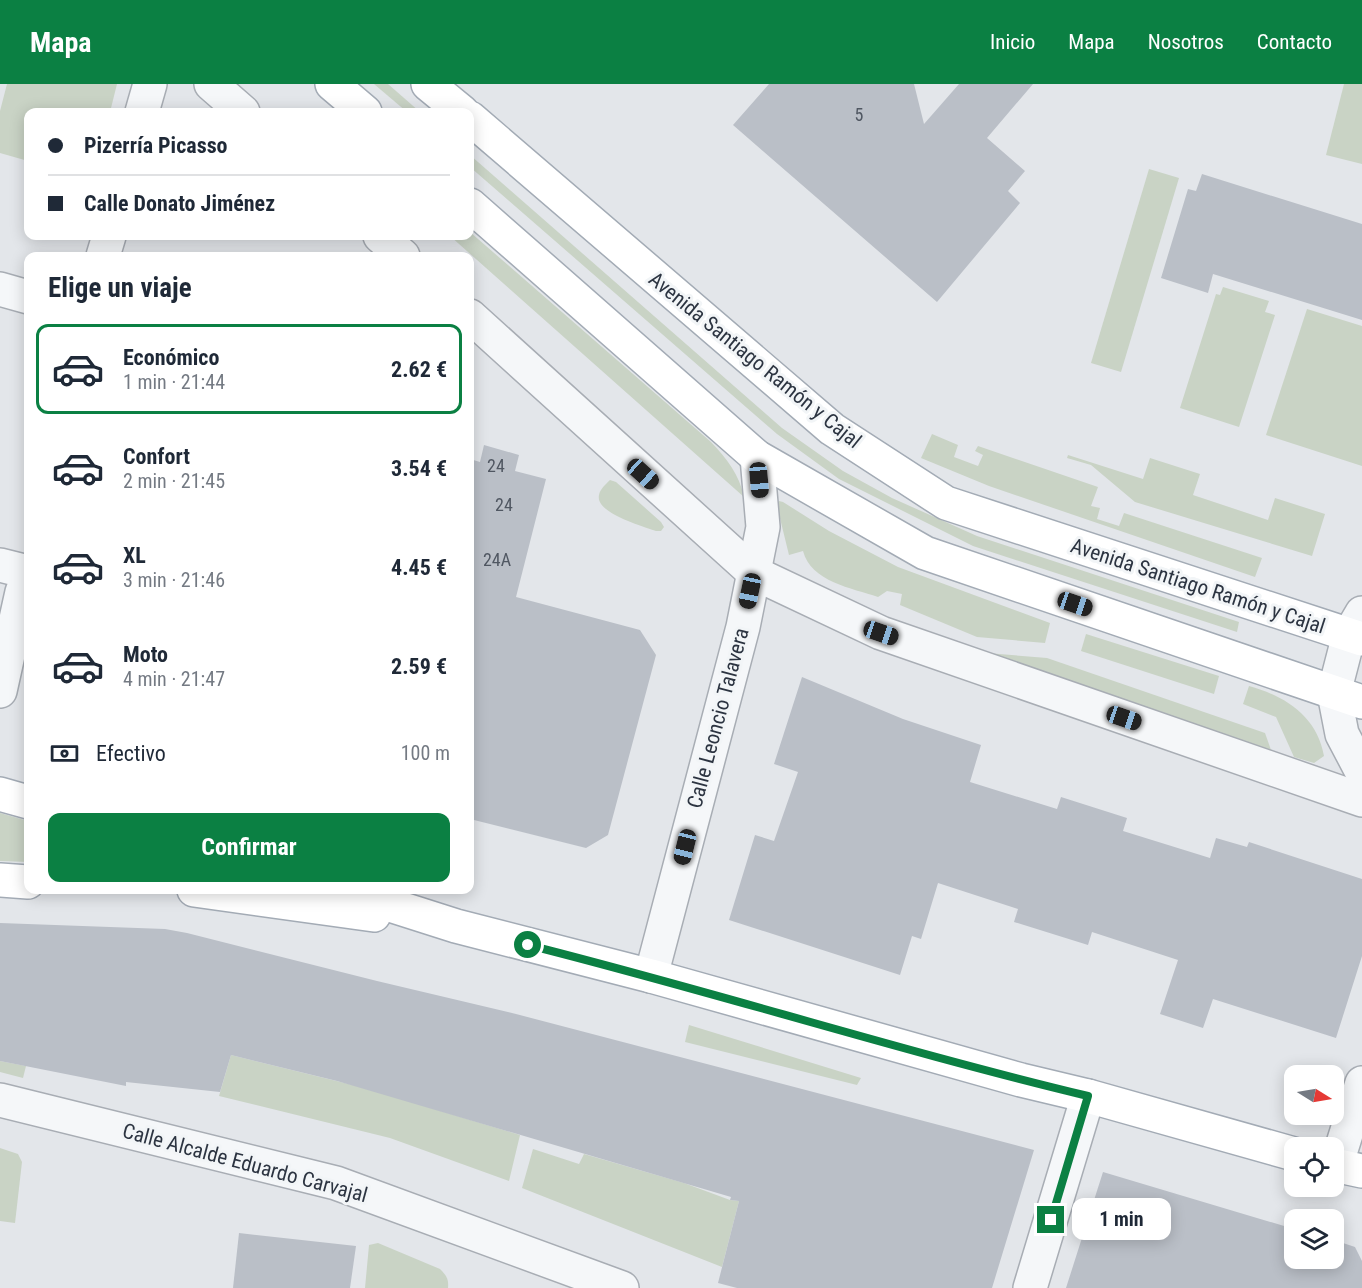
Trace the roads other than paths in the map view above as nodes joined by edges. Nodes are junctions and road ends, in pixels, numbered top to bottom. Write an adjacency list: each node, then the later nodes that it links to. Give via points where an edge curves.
1 (150, 84): 5 (street)
2 (211, 84): 6 (street)
3 (332, 84): 7 (main road)
4 (428, 84): 8 (main road)
5 (143, 108)
6 (238, 108)
7 (360, 108)
8 (457, 108)
9 (474, 121): 21 (main road, Avenida Santiago Ramón y Cajal, via 832,429 945,503)
10 (474, 209): 16 (main road)
11 (385, 240): 12 (street)
12 (398, 252)
13 (0, 289): 14 (street)
14 (24, 296)
15 (474, 320): 19 (street)
16 (757, 457): 19 (street, Calle Leoncio Talavera, via 763,526); 23 (main road, via 925,553)
17 (0, 565): 18 (street)
18 (24, 572)
19 (754, 573): 26 (street, via 881,633); 33 (street, Calle Leoncio Talavera)
20 (24, 591): 22 (street)
21 (1358, 629): 23 (street, Avenida Santiago Ramón y Cajal)
22 (0, 691)
23 (1348, 698): 24 (street, Avenida Santiago Ramón y Cajal, via 1342,734)
24 (1362, 772)
25 (0, 794): 27 (main road)
26 (1362, 800)
27 (24, 801)
28 (0, 880): 29 (main road)
29 (24, 882)
30 (223, 894): 32 (main road)
31 (356, 894): 32 (main road)
32 (456, 926): 33 (main road)
33 (651, 976): 35 (main road)
34 (1362, 1083): 38 (street)
35 (1088, 1096): 37 (main road); 40 (street)
36 (0, 1100): 39 (street, Calle Alcalde Eduardo Carvajal, via 336,1183)
37 (1284, 1151)
38 (1344, 1167)
39 (622, 1288)
40 (1030, 1288)

